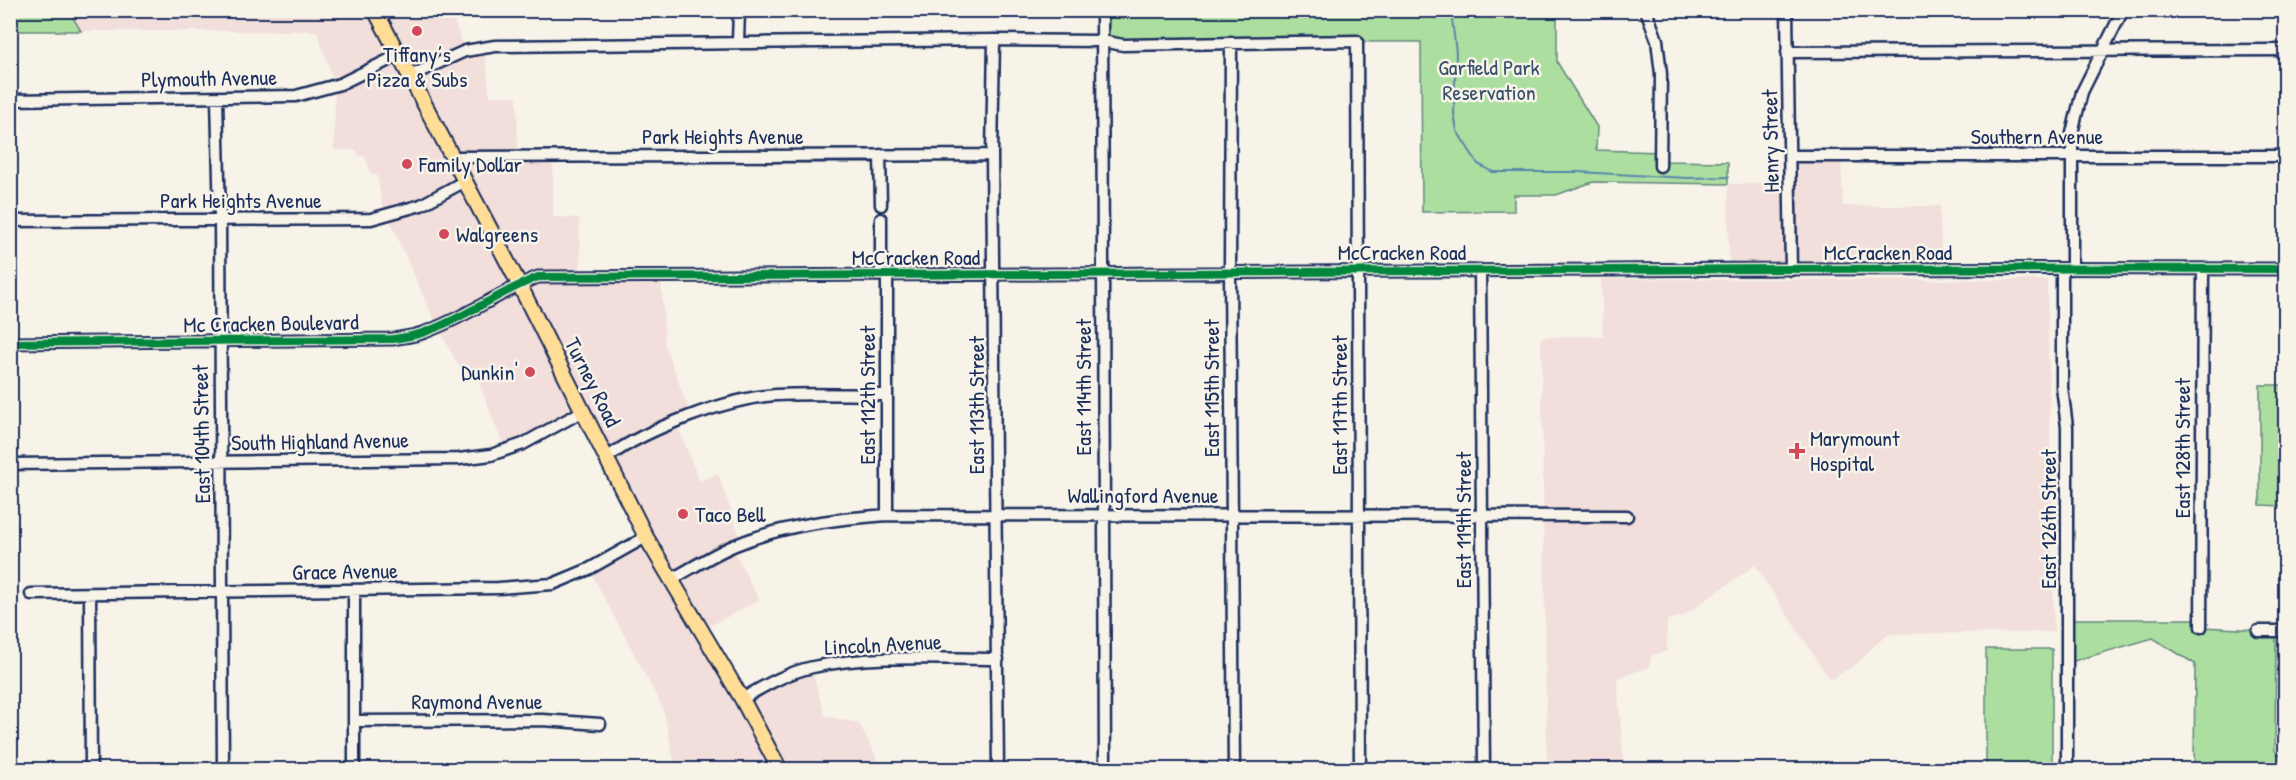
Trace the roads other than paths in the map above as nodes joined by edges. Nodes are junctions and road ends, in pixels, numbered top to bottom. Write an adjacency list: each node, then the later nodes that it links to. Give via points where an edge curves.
1 (375, 10): 14 (main road, Turney Road)
2 (739, 10): 9 (street)
3 (1102, 10): 8 (street, East 114th Street)
4 (1646, 10): 24 (street, via 1657,39 1661,74)
5 (1787, 10): 13 (street, Henry Street)
6 (2122, 10): 12 (street, East 126th Street)
7 (994, 40): 8 (street); 9 (street); 19 (street, East 113th Street)
8 (1102, 41): 10 (street, via 1123,45); 37 (street, East 114th Street)
9 (738, 42): 15 (street, via 495,46 465,51)
10 (1231, 42): 32 (street, East 117th Street, via 1357,41); 36 (street, East 115th Street)
11 (2286, 50): 12 (street)
12 (2104, 51): 13 (street); 21 (street, East 126th Street, via 2075,112)
13 (1787, 52): 20 (street, Henry Street)
14 (399, 55): 15 (main road, Turney Road); 16 (street, Plymouth Avenue, via 320,91 286,97)
15 (410, 76): 23 (main road, Turney Road)
16 (217, 98): 17 (street, Plymouth Avenue); 28 (street, East 104th Street)
17 (10, 100)
18 (880, 155): 19 (street, Park Heights Avenue); 23 (street, Park Heights Avenue); 26 (street)
19 (992, 155): 39 (street, East 113th Street)
20 (1789, 156): 21 (street, Southern Avenue); 34 (street, Henry Street)
21 (2072, 156): 22 (street, Southern Avenue); 30 (street, East 126th Street)
22 (2286, 156)
23 (453, 157): 25 (main road, Turney Road)
24 (1660, 166)
25 (465, 181): 28 (street, Park Heights Avenue, via 421,205 371,219); 40 (main road, Turney Road)
26 (881, 205)
27 (881, 219): 38 (street, East 112th Street)
28 (220, 220): 29 (street, Park Heights Avenue); 41 (street, East 104th Street)
29 (10, 221)
30 (2067, 269): 31 (street, McCracken Road); 34 (street, McCracken Road); 77 (street, East 126th Street, via 2062,387 2067,427)
31 (2203, 269): 35 (street, McCracken Road); 61 (street, East 128th Street)
32 (1358, 270): 33 (street, McCracken Road); 36 (street, McCracken Road); 52 (street, East 117th Street)
33 (1480, 270): 34 (street, McCracken Road); 53 (street, East 119th Street)
34 (1791, 270)
35 (2286, 270)
36 (1230, 272): 37 (street, McCracken Road); 48 (street, East 115th Street)
37 (1102, 273): 39 (street, McCracken Road); 51 (street, East 114th Street)
38 (884, 275): 39 (street, McCracken Road); 40 (street, McCracken Road, via 538,277); 43 (street, East 112th Street)
39 (994, 275): 50 (street, East 113th Street)
40 (519, 284): 41 (street, Mc Cracken Boulevard, via 450,322 393,339); 44 (main road, Turney Road)
41 (220, 342): 42 (street, Mc Cracken Boulevard); 46 (street, East 104th Street)
42 (10, 343)
43 (887, 395): 45 (street, via 774,395 719,406 656,430); 49 (street, East 112th Street)
44 (583, 411): 45 (main road, Turney Road); 46 (street, South Highland Avenue, via 523,444 491,455 459,459)
45 (608, 457): 55 (main road, Turney Road)
46 (222, 462): 47 (street, South Highland Avenue); 58 (street, East 104th Street)
47 (10, 465)
48 (1232, 514): 51 (street, Wallingford Avenue); 52 (street, Wallingford Avenue); 74 (street, East 115th Street)
49 (887, 515): 50 (street, Wallingford Avenue); 56 (street, Wallingford Avenue, via 826,520 781,529 732,546)
50 (996, 515): 51 (street, Wallingford Avenue); 64 (street, East 113th Street)
51 (1103, 515): 73 (street, East 114th Street)
52 (1360, 516): 53 (street, Wallingford Avenue); 75 (street, East 117th Street)
53 (1482, 516): 54 (street, Wallingford Avenue); 76 (street, East 119th Street)
54 (1627, 516)
55 (646, 537): 56 (main road, Turney Road); 57 (street, Grace Avenue, via 589,570 553,585)
56 (672, 579): 65 (main road, Turney Road)
57 (354, 590): 58 (street, Grace Avenue); 66 (street)
58 (222, 592): 60 (street, Grace Avenue); 69 (street, East 104th Street)
59 (32, 594): 60 (street, Grace Avenue)
60 (90, 594): 68 (street)
61 (2201, 627)
62 (2258, 631): 63 (street)
63 (2286, 631)
64 (998, 659): 65 (street, Lincoln Avenue, via 860,660 812,667 776,680); 72 (street, East 113th Street)
65 (742, 699): 71 (main road, Turney Road)
66 (354, 722): 67 (street, Raymond Avenue, via 542,720); 70 (street)
67 (600, 724)
68 (91, 770)
69 (223, 770)
70 (354, 770)
71 (780, 770)
72 (998, 770)
73 (1105, 770)
74 (1234, 770)
75 (1360, 770)
76 (1484, 770)
77 (2067, 770)

